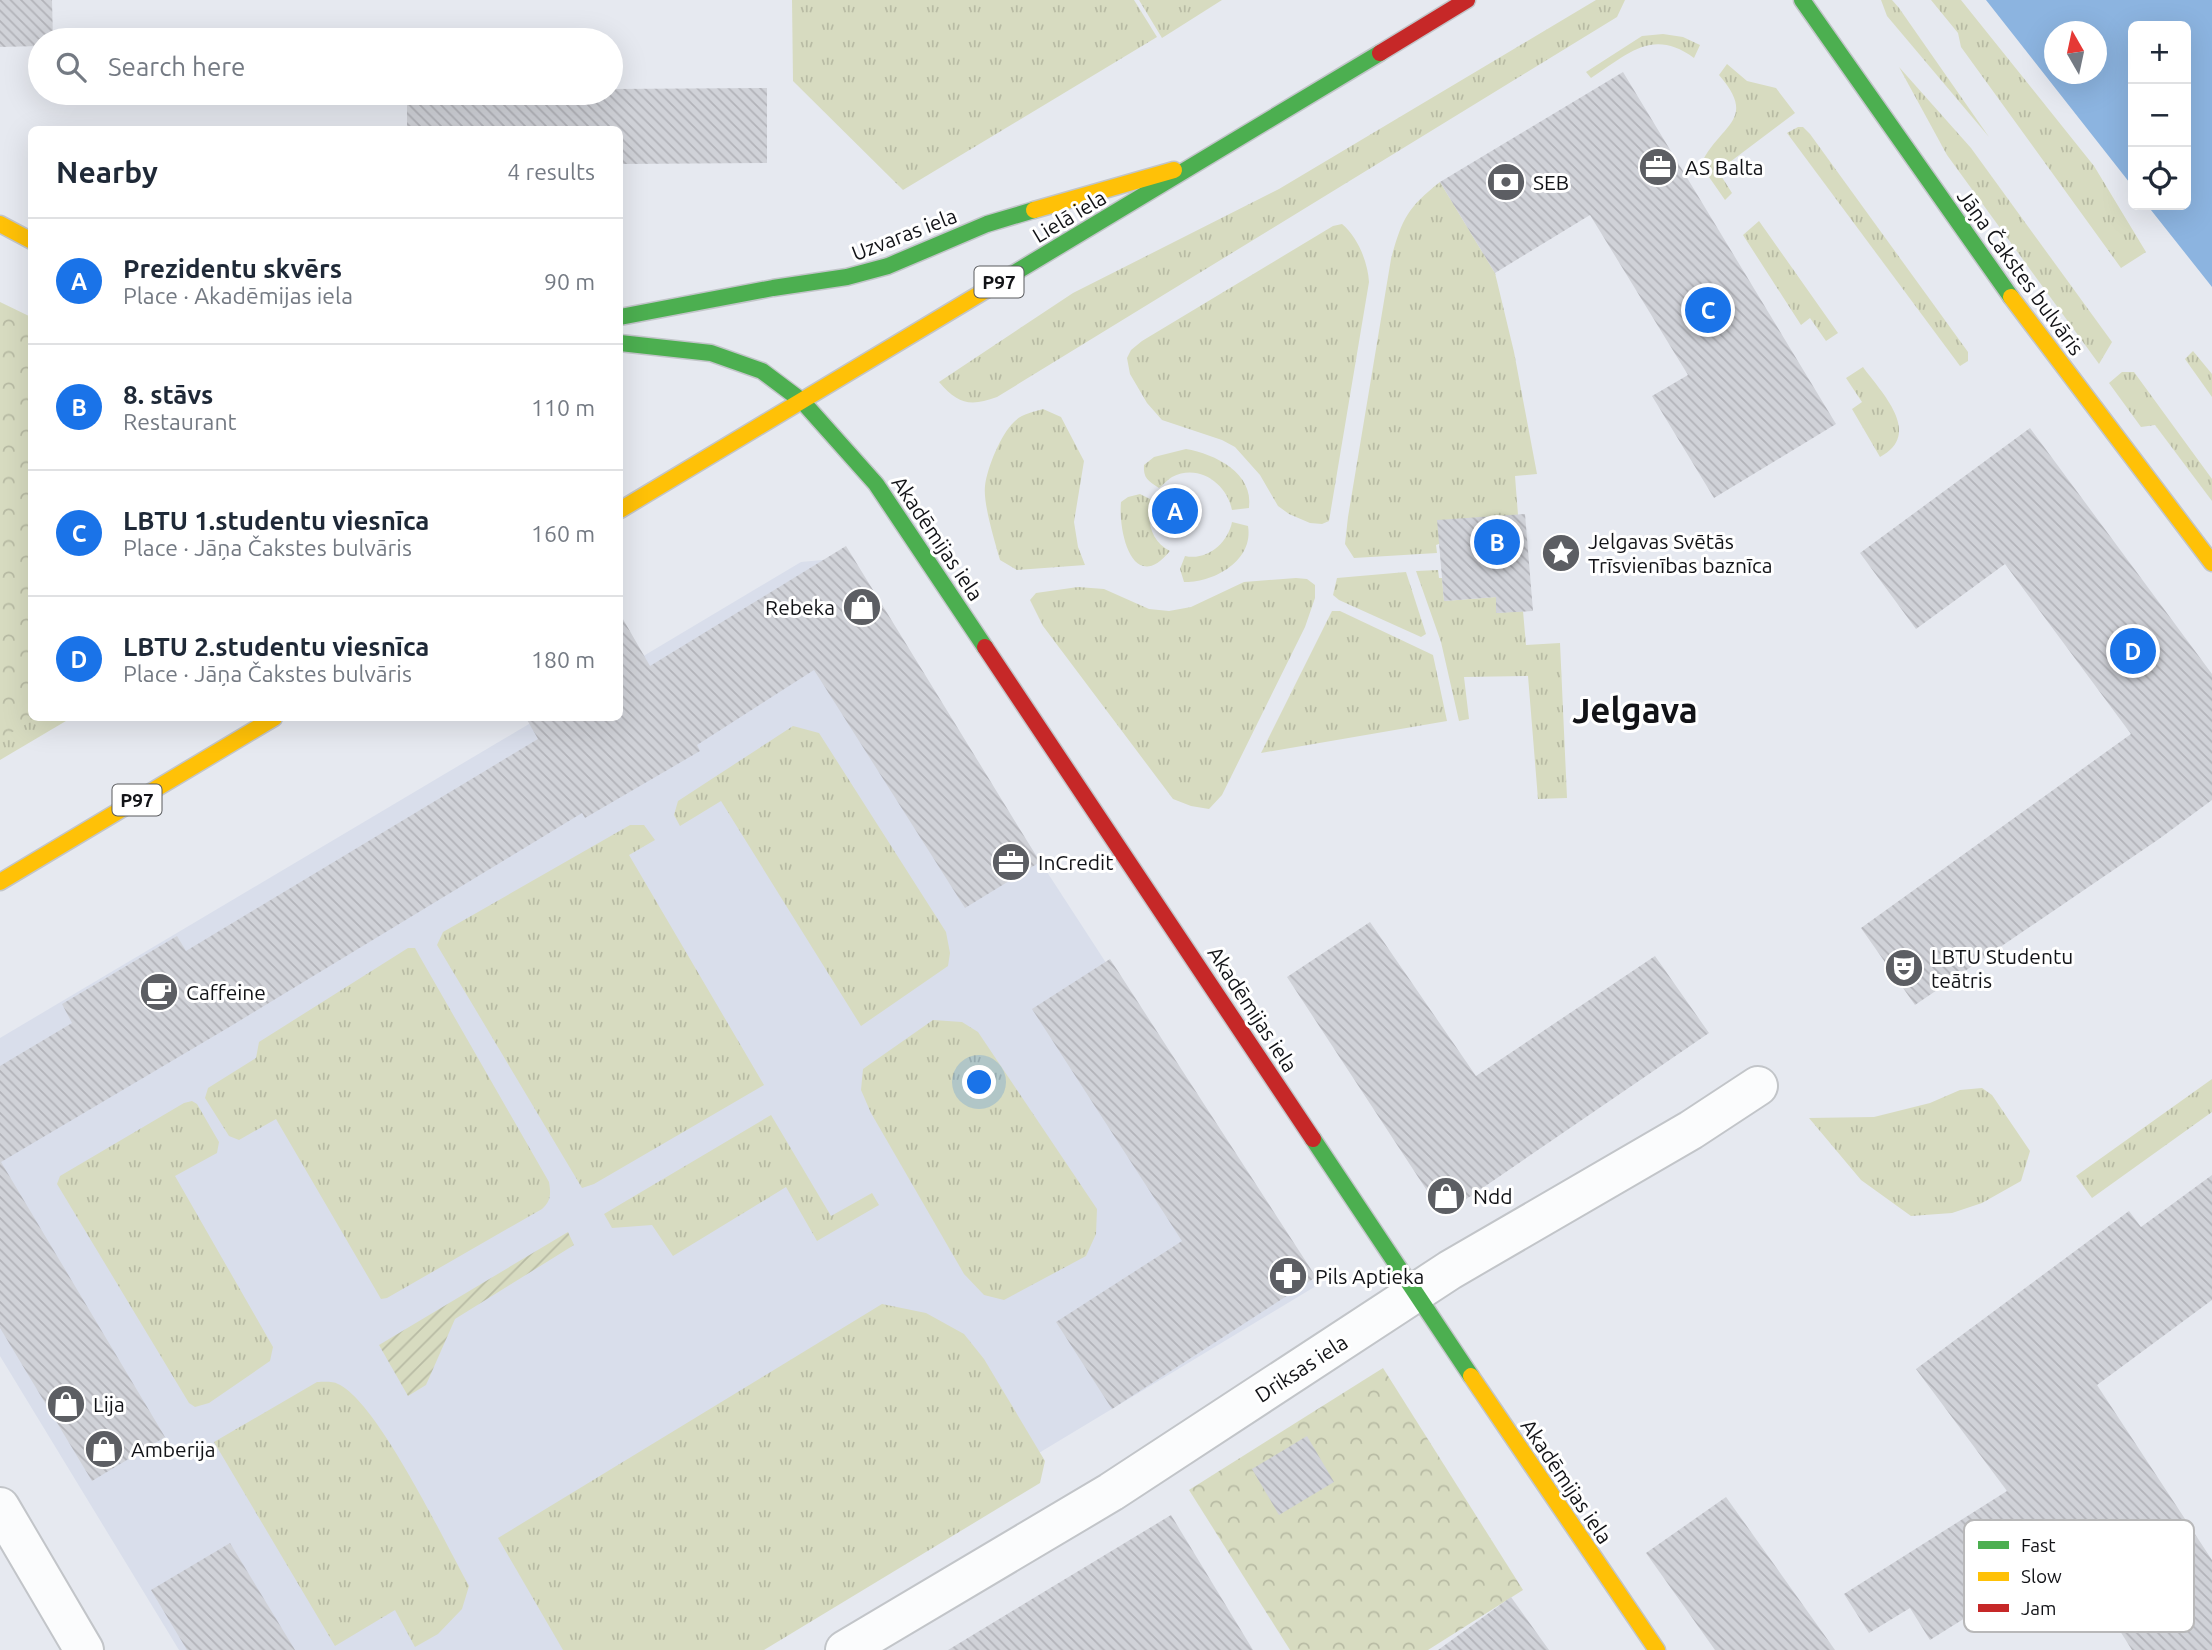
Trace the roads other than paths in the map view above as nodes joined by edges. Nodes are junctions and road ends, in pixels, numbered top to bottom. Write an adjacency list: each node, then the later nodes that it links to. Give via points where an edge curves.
1 (1467, 0): 3 (main road, Lielā iela / P97)
2 (1802, 0): 10 (main road, Jāņa Čakstes bulvāris, via 2020,309)
3 (1196, 164): 6 (main road, Uzvaras iela, via 987,224 867,272); 8 (main road, Lielā iela / P97)
4 (0, 224): 5 (main road)
5 (28, 238)
6 (623, 316)
7 (623, 343): 8 (main road, via 711,353 762,370)
8 (802, 401): 9 (main road, Lielā iela / P97); 14 (main road, Akadēmijas iela, via 893,506)
9 (623, 508)
10 (2212, 563)
11 (269, 721): 12 (main road, P97)
12 (0, 882)
13 (1758, 1086): 14 (street, Driksas iela)
14 (1415, 1293): 17 (street, Driksas iela, via 1111,1492); 18 (main road, Akadēmijas iela)
15 (0, 1507): 16 (street)
16 (84, 1650)
17 (845, 1650)
18 (1657, 1650)

